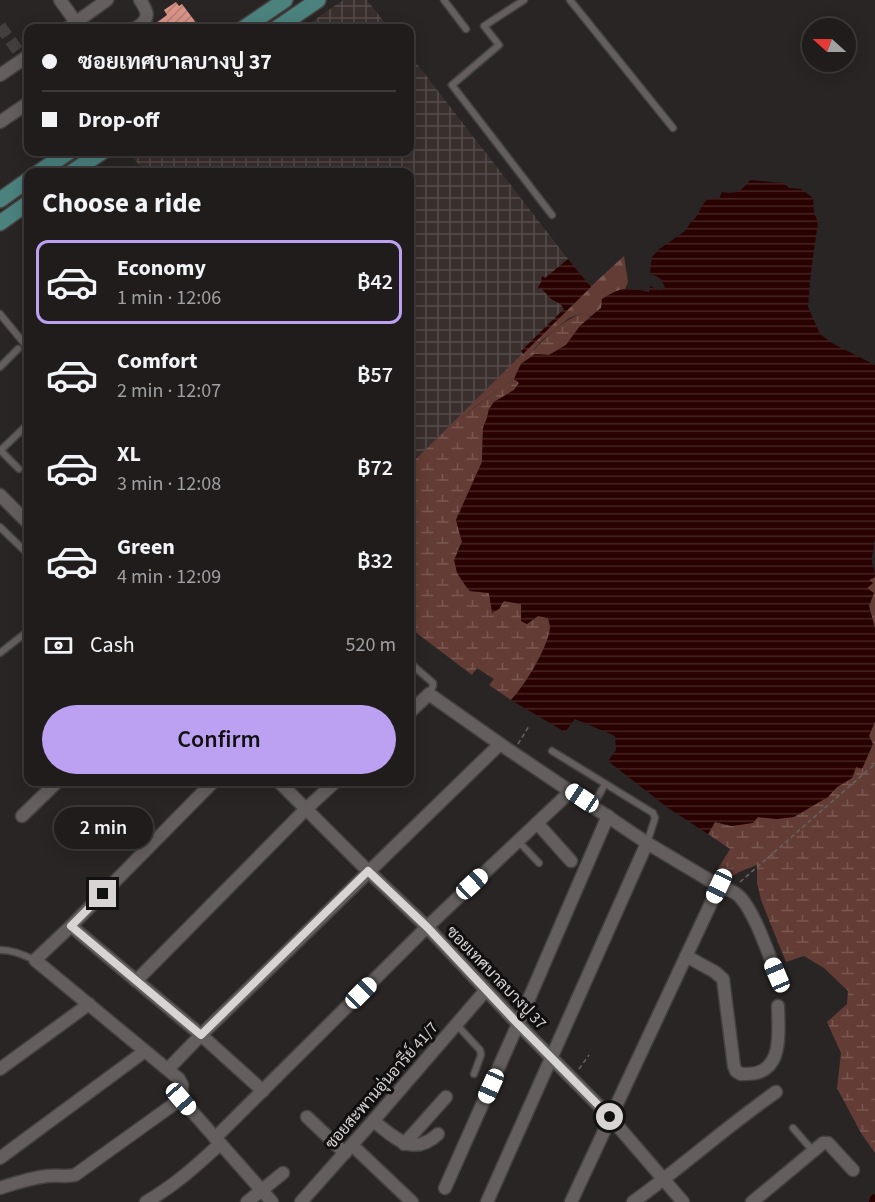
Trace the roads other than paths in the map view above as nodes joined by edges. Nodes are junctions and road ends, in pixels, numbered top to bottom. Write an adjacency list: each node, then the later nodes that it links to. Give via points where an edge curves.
1 (60, 0): 9 (street)
2 (107, 0): 10 (street)
3 (140, 0): 11 (street, via 147,10)
4 (285, 0): 12 (main road)
5 (318, 0): 13 (main road)
6 (444, 0): 14 (lane)
7 (524, 0): 27 (lane, via 484,27 499,45 452,85)
8 (570, 0): 19 (lane)
9 (73, 24)
10 (79, 24)
11 (142, 24)
12 (250, 24)
13 (284, 24)
14 (466, 29)
15 (24, 59): 16 (street)
16 (0, 75)
17 (24, 106): 18 (street)
18 (0, 122)
19 (673, 128)
20 (63, 156): 22 (main road)
21 (96, 156): 23 (main road)
22 (45, 168)
23 (78, 168)
24 (24, 183): 25 (main road)
25 (0, 200)
26 (24, 206): 28 (main road)
27 (552, 215)
28 (0, 223)
29 (0, 314): 30 (lane)
30 (24, 343)
31 (18, 349): 32 (lane)
32 (0, 367)
33 (24, 428): 34 (lane)
34 (1, 450): 35 (lane)
35 (19, 469)
36 (0, 495): 37 (street)
37 (24, 517)
38 (0, 527): 39 (lane)
39 (24, 550)
40 (24, 634): 41 (lane)
41 (0, 653)
42 (414, 666): 43 (lane, via 433,683)
43 (429, 694): 44 (street); 45 (street)
44 (414, 708)
45 (500, 744): 52 (street); 62 (street)
46 (552, 751): 47 (lane)
47 (604, 784): 53 (lane); 59 (lane, via 653,813)
48 (53, 786): 55 (street)
49 (209, 786): 64 (street)
50 (283, 786): 54 (street, ซอยเทศบาลบางปู 37)
51 (331, 786): 54 (street)
52 (571, 791): 53 (street); 57 (street)
53 (593, 806): 56 (street)
54 (306, 809): 62 (street, ซอยเทศบาลบางปู 37); 70 (street)
55 (22, 816)
56 (608, 816): 59 (street); 75 (street)
57 (537, 823): 58 (street); 60 (street)
58 (518, 841): 61 (lane); 65 (street)
59 (647, 843): 63 (street); 78 (street)
60 (571, 861)
61 (539, 863)
62 (368, 871): 65 (street, ซอยเทศบาลบางปู 37); 76 (street)
63 (725, 888): 67 (street); 69 (street, via 740,897 752,916)
64 (71, 926): 68 (street); 70 (street)
65 (427, 927): 71 (street, ซอยเทศบาลบางปู 37); 82 (street)
66 (0, 950): 68 (lane)
67 (686, 956): 73 (street, via 723,979 734,1066 741,1074 758,1072 774,1058); 87 (street)
68 (35, 960): 72 (street)
69 (777, 975)
70 (136, 981): 76 (street)
71 (486, 990): 74 (street, ซอยสะพานอุ่นอารีย์ 41/7); 75 (street, ซอยเทศบาลบางปู 37)
72 (89, 1004): 77 (street); 79 (street)
73 (778, 1006)
74 (456, 1024): 81 (lane, via 480,1050); 88 (street, ซอยสะพานอุ่นอารีย์ 41/7)
75 (518, 1024): 78 (street, ซอยเทศบาลบางปู 37); 100 (street)
76 (201, 1035): 80 (street); 82 (street)
77 (145, 1051): 80 (street); 95 (street)
78 (552, 1058): 87 (street, ซอยเทศบาลบางปู 37); 107 (street)
79 (0, 1069)
80 (168, 1069): 85 (street, via 182,1085)
81 (474, 1074)
82 (263, 1091): 91 (street)
83 (776, 1092): 98 (street)
84 (446, 1097): 92 (street)
85 (181, 1099): 91 (street); 99 (street, via 75,1175 48,1176)
86 (307, 1117): 93 (street)
87 (610, 1117): 98 (street, ซอยเทศบาลบางปู 37); 108 (street)
88 (373, 1121): 92 (street); 93 (street, ซอยสะพานอุ่นอารีย์ 41/7)
89 (793, 1128): 94 (lane)
90 (438, 1134): 92 (street, via 418,1146)
91 (217, 1141): 101 (street); 103 (street, via 188,1174)
92 (404, 1144)
93 (348, 1149): 102 (street, ซอยสะพานอุ่นอารีย์ 41/7); 106 (street)
94 (813, 1151): 96 (street, via 828,1143); 111 (street)
95 (0, 1158)
96 (853, 1170)
97 (283, 1173): 101 (street)
98 (665, 1179): 109 (street); 110 (street, ซอยเทศบาลบางปู 37)
99 (0, 1188)
100 (445, 1188)
101 (262, 1191): 104 (street); 105 (street)
102 (307, 1200)
103 (146, 1202)
104 (248, 1202)
105 (272, 1202)
106 (412, 1202)
107 (487, 1202)
108 (571, 1202)
109 (633, 1202)
110 (683, 1202)
111 (752, 1202)

